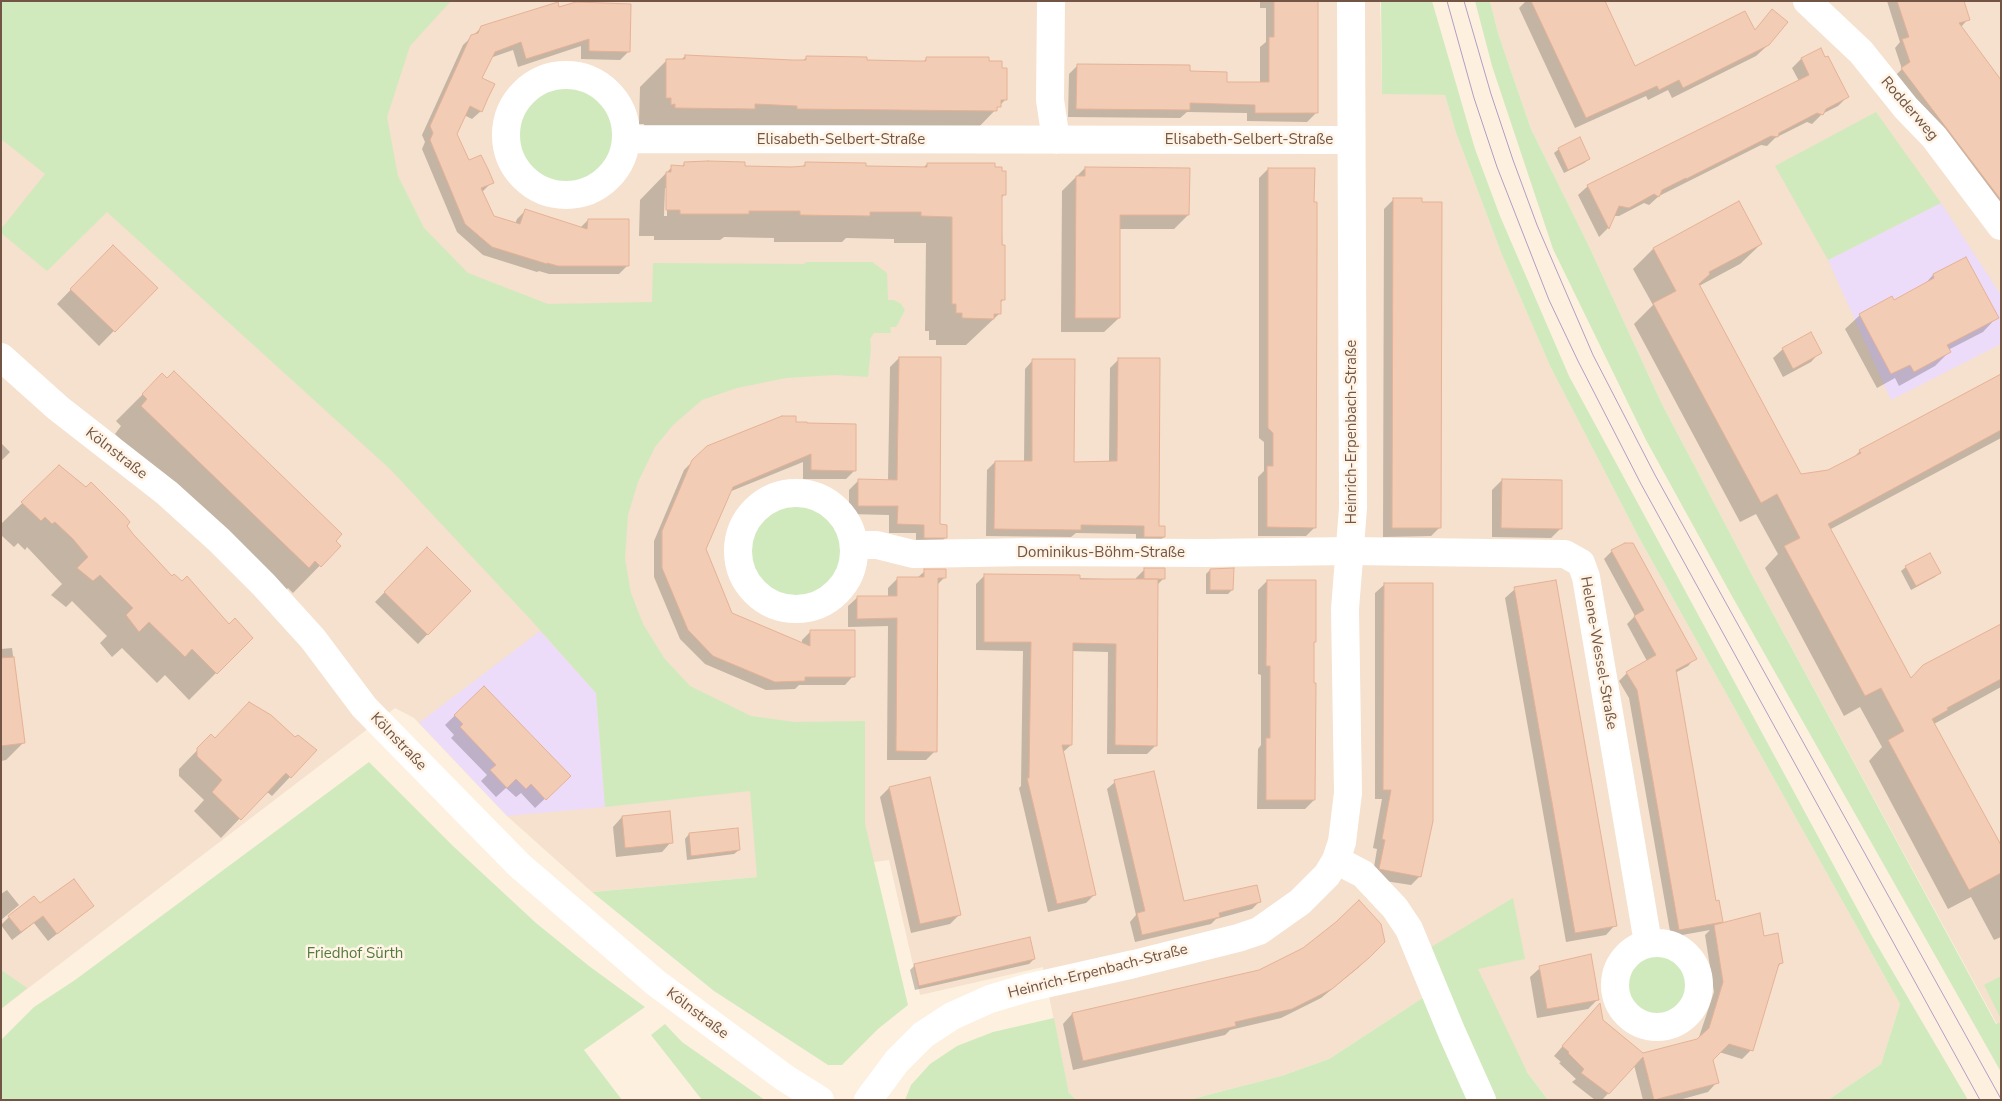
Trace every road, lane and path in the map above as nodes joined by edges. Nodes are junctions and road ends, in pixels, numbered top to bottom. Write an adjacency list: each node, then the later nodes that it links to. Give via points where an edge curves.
1 (1052, 1): 5 (street, via 1050,100)
2 (1351, 1): 6 (street, Heinrich-Erpenbach-Straße)
3 (1807, 1): 7 (street, Rodderweg, via 1861,52 1934,137)
4 (626, 139): 4 (street, via 618,165 608,178 579,194 562,196 546,192 519,174 506,144 506,127 519,98 530,87 545,79 577,76 599,86 616,103 623,118); 5 (street, Elisabeth-Selbert-Straße)
5 (1056, 140): 6 (street, Elisabeth-Selbert-Straße)
6 (1351, 140): 10 (street, Heinrich-Erpenbach-Straße, via 1353,508)
7 (2001, 226)
8 (1, 357): 13 (street, Kölnstraße, via 225,546 314,639 364,707 518,865 656,983)
9 (854, 545): 9 (street, via 854,560 841,588 829,599 800,610 770,603 757,594 740,568 737,553 744,524 752,512 764,502 792,493 821,498 834,506 851,530); 10 (street, Dominikus-Böhm-Straße, via 877,545 913,554)
10 (1350, 551): 11 (street, Heinrich-Erpenbach-Straße, via 1345,609 1348,794 1342,842); 12 (street, Helene-Wessel-Straße, via 1565,554 1581,563)
11 (1336, 860): 14 (street, Heinrich-Erpenbach-Straße, via 1327,875 1300,902 1259,931 1027,988 952,1016 923,1035 897,1060); 15 (street, via 1363,874 1395,908 1409,929)
12 (1648, 944)
13 (820, 1100)
14 (868, 1100)
15 (1482, 1100)

